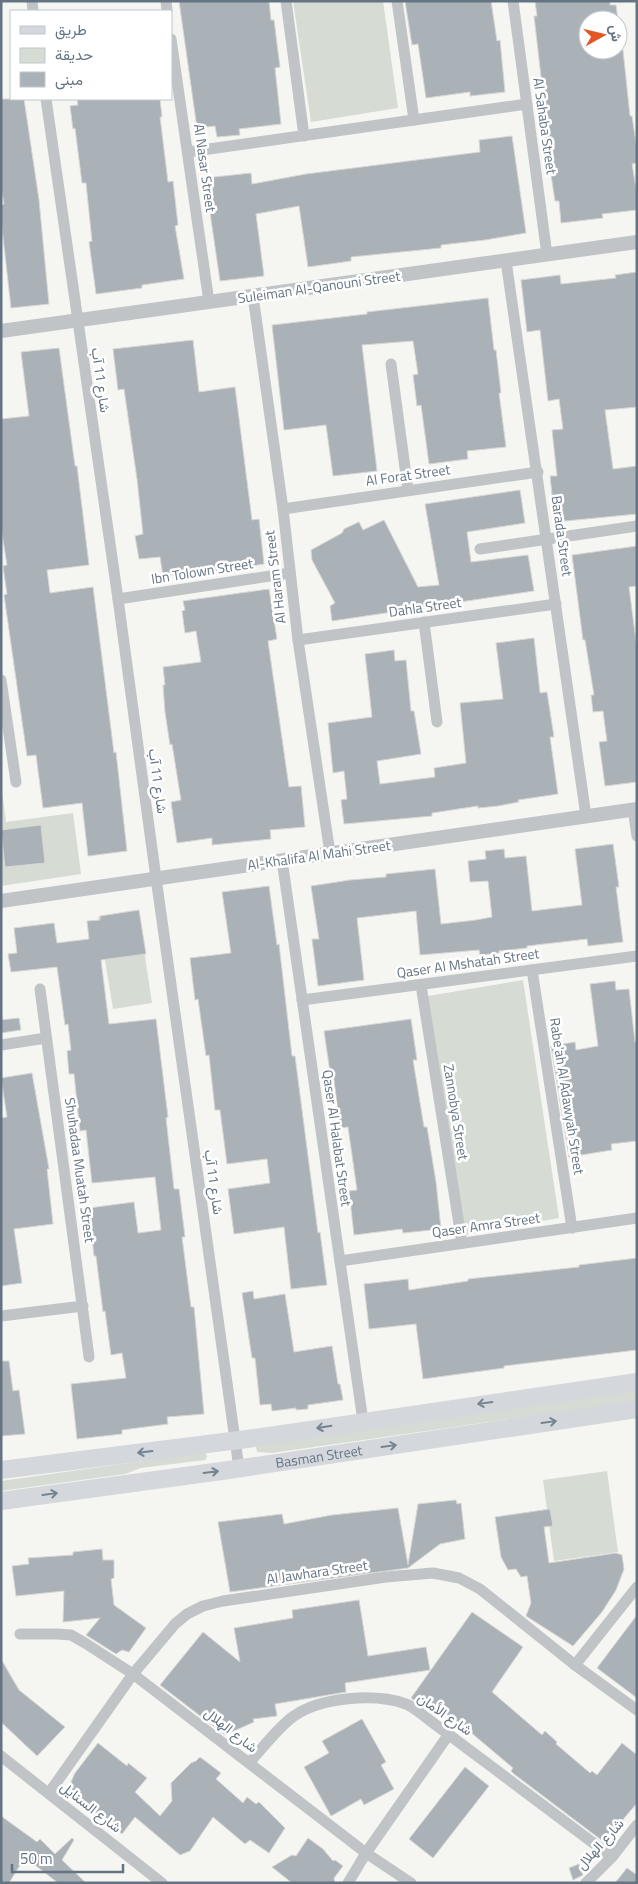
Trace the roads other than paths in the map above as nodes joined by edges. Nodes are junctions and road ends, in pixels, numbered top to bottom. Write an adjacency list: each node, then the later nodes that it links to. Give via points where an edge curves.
1 (286, 1): 8 (street)
2 (397, 1): 7 (street)
3 (513, 1): 6 (street, Al Sahaba Street)
4 (172, 46): 9 (street, Al Nasar Street)
5 (46, 100): 15 (street, شارع 11 آب)
6 (527, 104): 7 (street); 11 (street, Al Sahaba Street)
7 (414, 120): 8 (street)
8 (304, 136): 9 (street)
9 (188, 152): 14 (street, Al Nasar Street)
10 (637, 242): 11 (street, Suleiman Al-Qanouni Street)
11 (547, 255): 12 (street, Suleiman Al-Qanouni Street)
12 (506, 260): 13 (street, Suleiman Al-Qanouni Street); 18 (street, Barada Street)
13 (254, 296): 14 (street, Suleiman Al-Qanouni Street); 20 (street, Al Haram Street)
14 (209, 302): 15 (street, Suleiman Al-Qanouni Street)
15 (77, 320): 16 (street, Suleiman Al-Qanouni Street); 25 (street, شارع 11 آب)
16 (1, 331)
17 (391, 364): 19 (street)
18 (538, 472): 19 (street, Al Forat Street); 22 (street, Barada Street)
19 (408, 490): 20 (street, Al Forat Street)
20 (283, 509): 24 (street, Al Haram Street)
21 (637, 526): 22 (street)
22 (547, 539): 23 (street); 26 (street, Barada Street)
23 (480, 549)
24 (290, 573): 25 (street, Ibn Tolown Street); 28 (street, Al Haram Street)
25 (118, 599): 38 (street, شارع 11 آب)
26 (556, 604): 27 (street, Dahla Street); 34 (street, Barada Street)
27 (424, 622): 28 (street, Dahla Street); 30 (street)
28 (298, 640): 36 (street, Al Haram Street)
29 (1, 680): 31 (street)
30 (437, 722)
31 (6, 743): 32 (street)
32 (16, 782)
33 (635, 809): 34 (street, Al-Khalifa Al Mahi Street); 35 (street)
34 (586, 816): 36 (street, Al-Khalifa Al Mahi Street)
35 (637, 836)
36 (330, 853): 37 (street, Al-Khalifa Al Mahi Street)
37 (282, 860): 38 (street, Al-Khalifa Al Mahi Street); 44 (street, Qaser Al Halabat Street)
38 (156, 878): 39 (street, Al-Khalifa Al Mahi Street); 57 (street, شارع 11 آب)
39 (1, 901)
40 (637, 956): 41 (street, Qaser Al Mshatah Street)
41 (532, 970): 42 (street, Qaser Al Mshatah Street); 48 (street, Rabe'ah Al Adawyah Street)
42 (421, 985): 44 (street, Qaser Al Mshatah Street); 49 (street, Zannobya Street)
43 (40, 989): 45 (street, Shuhadaa Muatah Street)
44 (302, 1000): 50 (street, Qaser Al Halabat Street)
45 (46, 1038): 46 (street); 51 (street, Shuhadaa Muatah Street)
46 (1, 1045)
47 (637, 1218): 48 (street, Qaser Amra Street)
48 (572, 1228): 49 (street, Qaser Amra Street)
49 (462, 1243): 50 (street, Qaser Amra Street)
50 (340, 1261): 56 (street, Qaser Al Halabat Street)
51 (83, 1306): 52 (street); 53 (street, Shuhadaa Muatah Street)
52 (1, 1316)
53 (89, 1357)
54 (637, 1382): 56 (main road, Basman Street, one-way to 56)
55 (637, 1409): 58 (main road, Basman Street, one-way to 55)
56 (362, 1421): 57 (main road, Basman Street, one-way to 57)
57 (235, 1440): 58 (street, شارع 11 آب); 59 (main road, Basman Street, one-way to 59)
58 (239, 1468): 60 (main road, Basman Street, one-way to 58)
59 (1, 1470)
60 (1, 1501)
61 (637, 1587): 63 (street)
62 (20, 1634): 64 (street, شارع الهلال, via 72,1635)
63 (575, 1665): 64 (street, Al Jawhara Street, via 480,1589 459,1578 433,1573 223,1600 204,1606 174,1624); 65 (street, Al Jawhara Street)
64 (133, 1674): 68 (street, شارع الهلال); 69 (street, Al Jawhara Street)
65 (637, 1710)
66 (449, 1734): 68 (street, شارع الأمان, via 407,1705 388,1700 366,1698 326,1702 292,1716); 71 (street); 72 (street, شارع الأمان)
67 (1, 1756): 69 (street, شارع السنايل)
68 (248, 1763): 71 (street, شارع الهلال)
69 (49, 1793): 73 (street, شارع السنايل)
70 (637, 1825): 72 (street, شارع الهلال)
71 (366, 1853): 74 (street); 75 (street, شارع الهلال)
72 (612, 1857): 76 (street, شارع الهلال)
73 (162, 1883)
74 (348, 1883)
75 (411, 1883)
76 (586, 1883)

